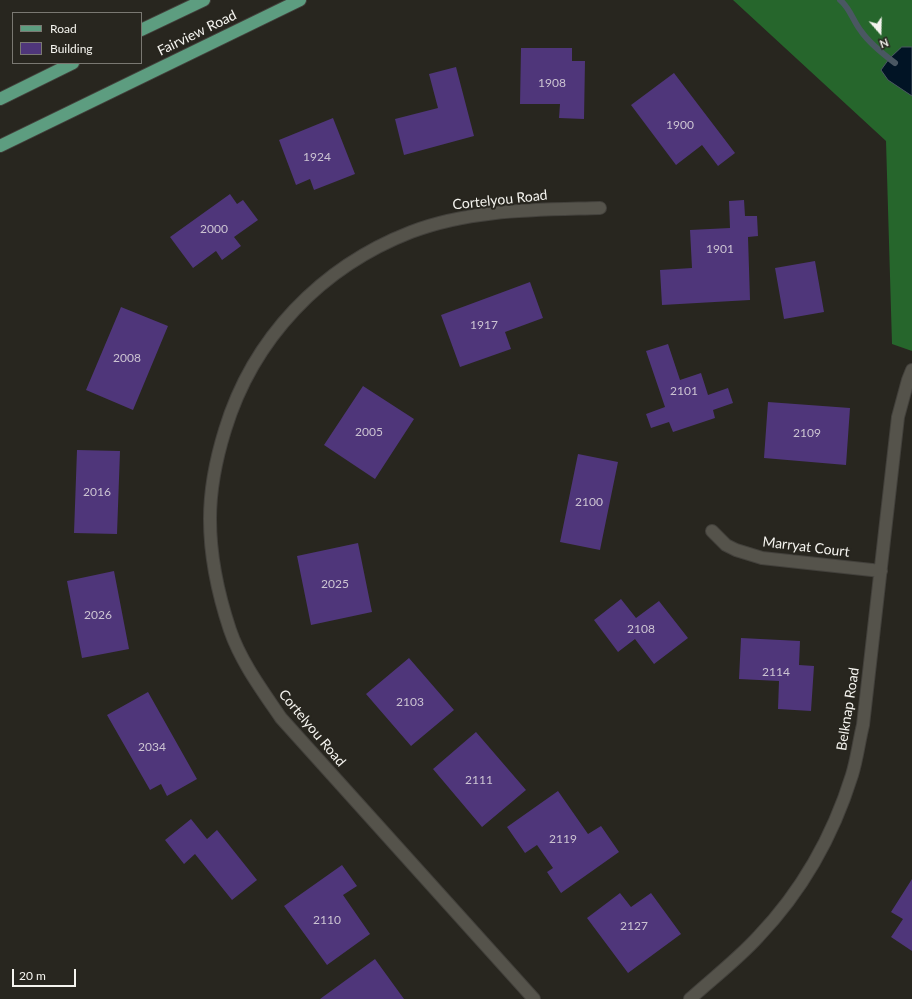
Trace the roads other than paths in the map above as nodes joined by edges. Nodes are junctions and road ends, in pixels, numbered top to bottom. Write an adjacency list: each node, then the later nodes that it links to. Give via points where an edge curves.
1 (204, 0): 3 (main road, Fairview Road)
2 (300, 0): 6 (main road, Fairview Road)
3 (142, 30)
4 (72, 64): 5 (main road)
5 (0, 98)
6 (0, 146)
7 (600, 208): 11 (street, Cortelyou Road, via 509,211 455,219 411,231 370,250 344,266 309,294 280,326 256,359 233,405 220,446 210,518 218,588 231,632 254,679 281,718)
8 (912, 370): 10 (street, Belknap Road, via 898,417)
9 (712, 531): 10 (street, Marryat Court, via 726,545 762,558)
10 (881, 571): 12 (street, Belknap Road, via 863,725 852,774 836,820 814,863 788,902 757,938)
11 (534, 999)
12 (690, 999)

